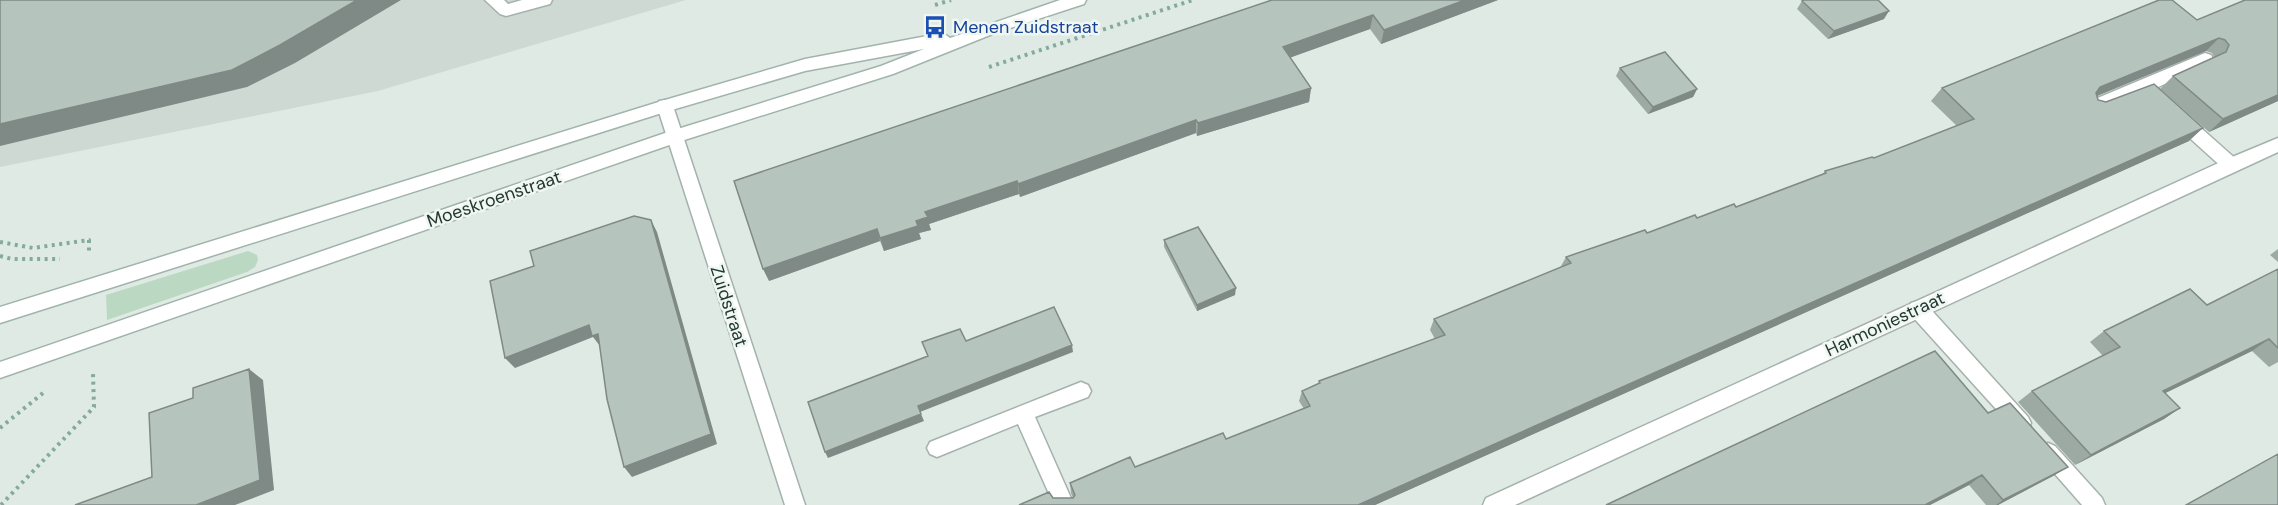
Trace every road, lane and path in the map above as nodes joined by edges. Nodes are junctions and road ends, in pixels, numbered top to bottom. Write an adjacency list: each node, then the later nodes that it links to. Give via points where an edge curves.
1 (493, 0): 2 (street, via 506,10)
2 (544, 0)
3 (1078, 0): 4 (street, Moeskroenstraat)
4 (989, 29): 7 (street, Moeskroenstraat, via 805,65); 9 (street, Moeskroenstraat, via 887,70)
5 (2205, 59): 6 (street)
6 (2143, 86): 8 (street); 11 (street)
7 (665, 106): 9 (street, Zuidstraat); 17 (street, Moeskroenstraat)
8 (2094, 107)
9 (674, 137): 18 (street, Moeskroenstraat); 24 (street, Zuidstraat)
10 (2278, 145): 11 (street, Harmoniestraat)
11 (2231, 165): 16 (street, Harmoniestraat)
12 (89, 240): 13 (path, via 48,248 12,247)
13 (0, 242)
14 (0, 256): 15 (path)
15 (62, 258)
16 (1918, 309): 26 (street, Harmoniestraat); 27 (street)
17 (0, 315)
18 (0, 370)
19 (46, 391): 22 (path)
20 (1081, 391): 21 (street)
21 (1023, 413): 23 (street); 25 (street)
22 (0, 428)
23 (937, 448)
24 (795, 505)
25 (1064, 505)
26 (1493, 505)
27 (2096, 505)

